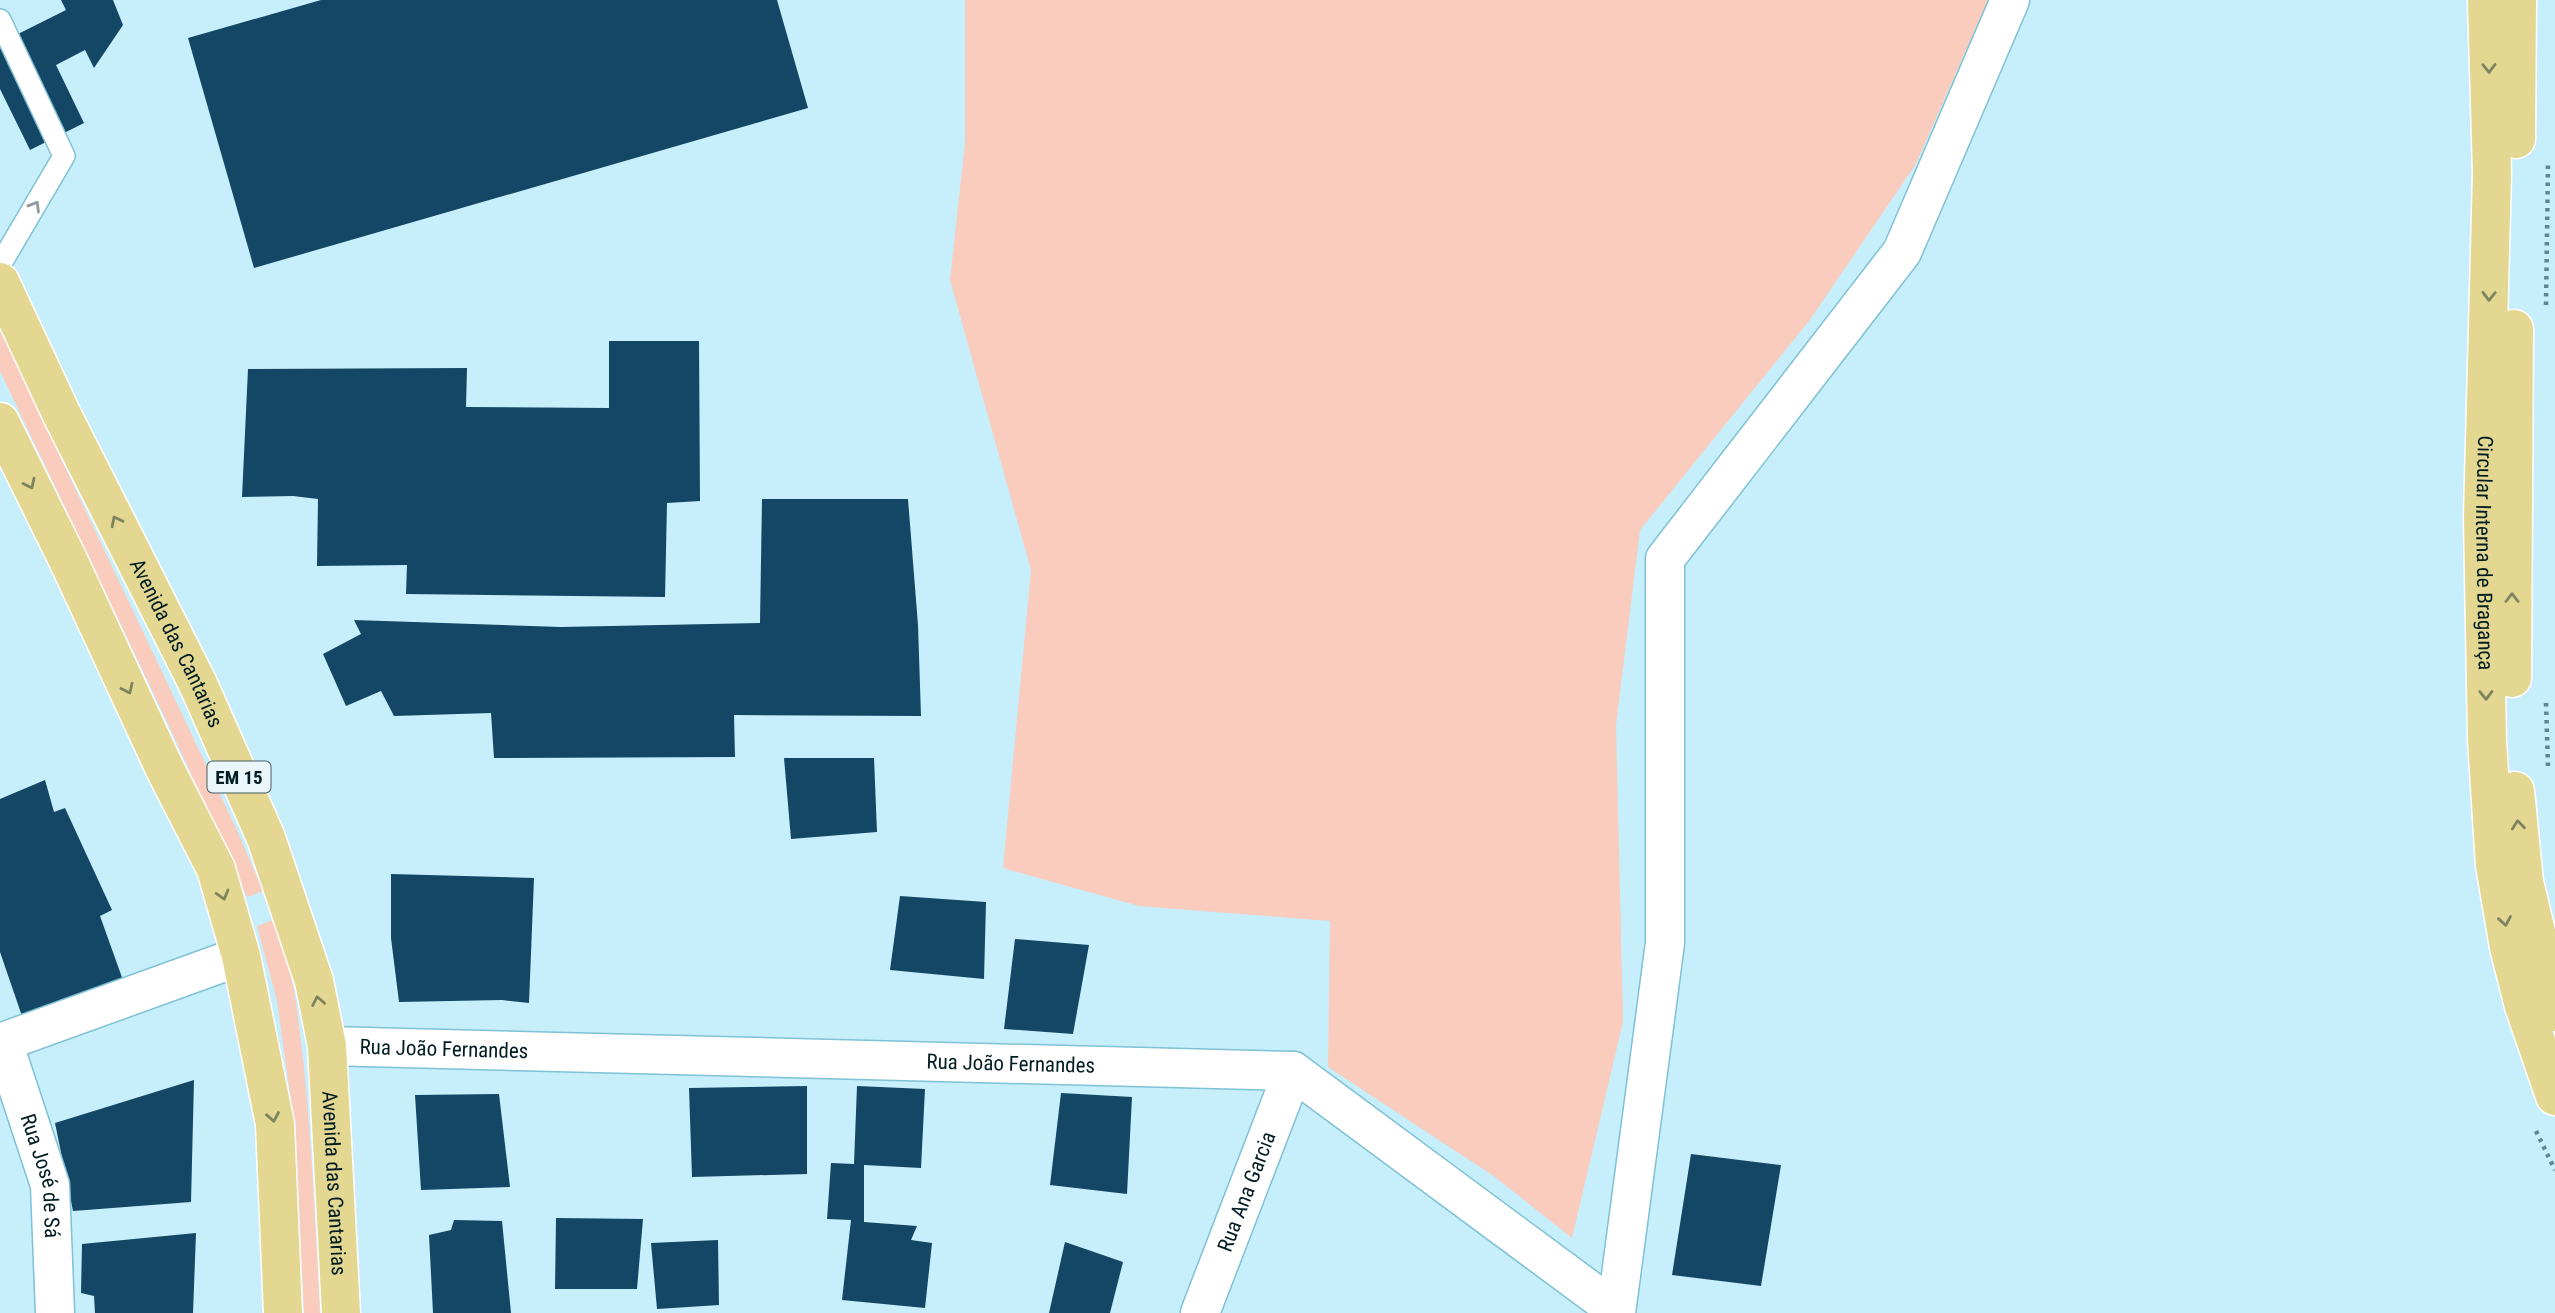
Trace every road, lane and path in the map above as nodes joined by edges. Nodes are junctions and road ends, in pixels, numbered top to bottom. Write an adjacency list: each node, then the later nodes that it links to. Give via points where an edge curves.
1 (2010, 0): 14 (street, via 1902,252 1665,559 1665,943)
2 (2487, 0): 13 (main road, Circular Interna de Bragança, one-way to 13, via 2491,173 2483,518 2487,740 2495,865 2509,947)
3 (2517, 0): 9 (main road, Circular Interna de Bragança, one-way to 3, via 2524,882 2512,766)
4 (0, 20): 5 (lane, one-way to 4, via 64,156)
5 (0, 265)
6 (0, 282): 11 (main road, Avenida das Cantarias / EM 15, one-way to 6, via 314,981 266,838 198,684)
7 (0, 422): 8 (main road, EM 15, one-way to 8, via 216,869)
8 (242, 956): 10 (street); 16 (main road, EM 15, one-way to 16, via 275,1124)
9 (2555, 1012)
10 (2, 1043): 15 (street, Rua José de Sá, via 50,1185)
11 (327, 1046): 12 (street, Rua João Fernandes); 17 (main road, Avenida das Cantarias / EM 15)
12 (1293, 1070): 14 (street); 18 (street, Rua Ana Garcia)
13 (2555, 1096)
14 (1616, 1312)
15 (55, 1313)
16 (283, 1313)
17 (341, 1313)
18 (1200, 1313)

